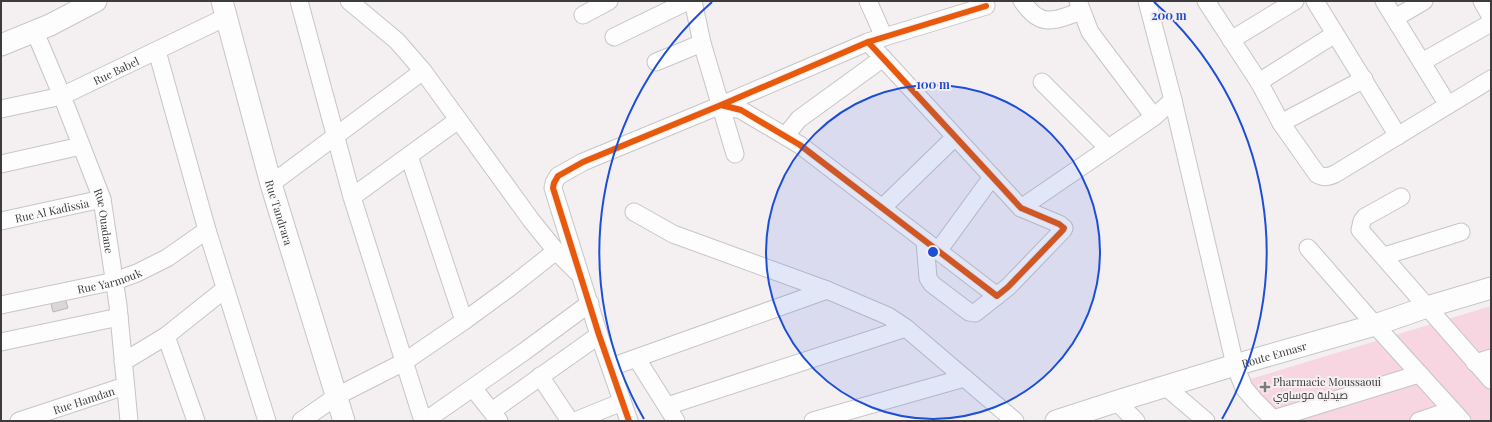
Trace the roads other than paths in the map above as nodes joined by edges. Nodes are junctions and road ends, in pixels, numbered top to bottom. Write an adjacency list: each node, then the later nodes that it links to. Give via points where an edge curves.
1 (96, 1): 23 (main road)
2 (299, 1): 49 (street)
3 (349, 1): 35 (street, via 397,41)
4 (609, 1): 19 (street)
5 (688, 1): 25 (street)
6 (693, 1): 29 (street)
7 (868, 1): 26 (street)
8 (1022, 1): 17 (street, via 1032,13 1044,20 1057,18)
9 (1146, 1): 41 (street)
10 (1206, 1): 27 (street)
11 (1295, 1): 27 (street)
12 (1384, 1): 21 (street)
13 (1424, 1): 21 (street)
14 (1482, 1): 20 (street)
15 (1318, 2): 24 (street)
16 (986, 6): 26 (street)
17 (1080, 6): 45 (street, via 1090,32)
18 (224, 9): 31 (street, Rue Babel); 58 (main road, Rue Tandrara)
19 (583, 15)
20 (1491, 17)
21 (1395, 18): 34 (street)
22 (1491, 23): 34 (street)
23 (35, 32): 30 (main road); 40 (street, Rue Ouadane)
24 (1336, 34): 36 (street); 39 (street)
25 (614, 37)
26 (884, 37): 28 (street)
27 (1231, 40): 39 (street)
28 (868, 42): 32 (street); 42 (street)
29 (702, 43): 33 (street); 42 (street)
30 (1, 45)
31 (158, 51): 40 (street, Rue Babel); 66 (street)
32 (883, 58): 48 (street, via 799,120); 50 (street)
33 (656, 62)
34 (1422, 62): 43 (street)
35 (423, 70): 46 (street); 49 (street)
36 (1364, 79): 47 (street); 51 (street)
37 (1491, 79): 43 (street)
38 (1042, 82): 53 (street)
39 (1259, 82): 47 (street)
40 (62, 96): 44 (street, Rue Babel); 52 (street, Rue Ouadane)
41 (1173, 100): 45 (street); 92 (street)
42 (721, 105): 48 (street, via 741,110); 54 (street); 72 (street, via 582,162 558,176 553,188)
43 (1448, 105): 51 (street)
44 (1, 109)
45 (1154, 117): 53 (street)
46 (458, 120): 55 (street); 70 (street)
47 (1281, 122): 51 (street, via 1317,174 1327,178)
48 (786, 135): 62 (street)
49 (335, 136): 58 (street); 59 (street)
50 (954, 136): 57 (street); 62 (street)
51 (1398, 136)
52 (81, 146): 56 (street); 61 (street, Rue Ouadane)
53 (1108, 148): 63 (street)
54 (735, 154)
55 (409, 156): 59 (street); 82 (street)
56 (1, 164)
57 (992, 177): 63 (street); 68 (street)
58 (271, 184): 101 (main road, Rue Tandrara)
59 (352, 196): 91 (street)
60 (1402, 197): 71 (street, via 1368,215 1360,225 1360,230)
61 (102, 199): 65 (street, Rue Al Kadissia); 73 (street, Rue Ouadane)
62 (882, 208): 68 (street)
63 (1021, 208): 77 (street, via 1064,228)
64 (634, 212): 76 (street, via 673,234)
65 (1, 221)
66 (207, 230): 73 (street, Rue Yarmouk, via 155,265); 75 (street)
67 (1461, 232): 71 (street)
68 (931, 246): 77 (street); 77 (street, via 928,278 962,307 975,313)
69 (1308, 248): 83 (street)
70 (556, 251): 72 (street); 82 (street)
71 (1384, 256): 80 (street)
72 (580, 275): 78 (street)
73 (115, 282): 79 (street, Rue Yarmouk); 81 (street, Rue Ouadane)
74 (1491, 288): 80 (main road, Route Ennasr)
75 (225, 289): 86 (street); 111 (street)
76 (827, 290): 84 (street, via 888,316); 88 (street)
77 (997, 296)
78 (590, 303): 85 (street); 100 (street)
79 (1, 305)
80 (1427, 307): 83 (main road, Route Ennasr); 89 (street)
81 (119, 317): 87 (street); 90 (street, Rue Ouadane)
82 (464, 321): 91 (street)
83 (1375, 325): 92 (main road, Route Ennasr); 94 (street)
84 (906, 328): 96 (street); 104 (street)
85 (599, 335): 93 (street); 95 (street)
86 (166, 336): 90 (street); 110 (street)
87 (1, 342)
88 (637, 358): 93 (street); 104 (street)
89 (1483, 360): 97 (street)
90 (123, 362): 98 (street, Rue Ouadane)
91 (404, 362): 101 (street); 114 (street)
92 (1235, 365): 99 (main road, Route Ennasr); 107 (street, via 1244,388)
93 (611, 367): 103 (street)
94 (1419, 374): 106 (street); 107 (street)
95 (540, 376): 105 (street); 115 (street)
96 (964, 378): 119 (street); 120 (street)
97 (1491, 380)
98 (125, 386): 108 (street, Rue Hamdan); 109 (street, Rue Ouadane)
99 (1165, 386): 102 (main road, Route Ennasr); 123 (street)
100 (473, 388): 105 (street); 114 (street)
101 (337, 396): 112 (street); 113 (main road, Rue Tandrara)
102 (1116, 401): 121 (main road, Route Ennasr); 122 (street)
103 (622, 402): 116 (street); 117 (street)
104 (667, 406): 118 (street)
105 (496, 416)
106 (1457, 416): 124 (street)
107 (1275, 420)
108 (19, 421)
109 (129, 421)
110 (196, 421)
111 (267, 421)
112 (301, 421)
113 (344, 421)
114 (424, 421)
115 (570, 421)
116 (575, 421)
117 (630, 421)
118 (676, 421)
119 (813, 421)
120 (1015, 421)
121 (1056, 421)
122 (1136, 421)
123 (1206, 421)
124 (1419, 421)

